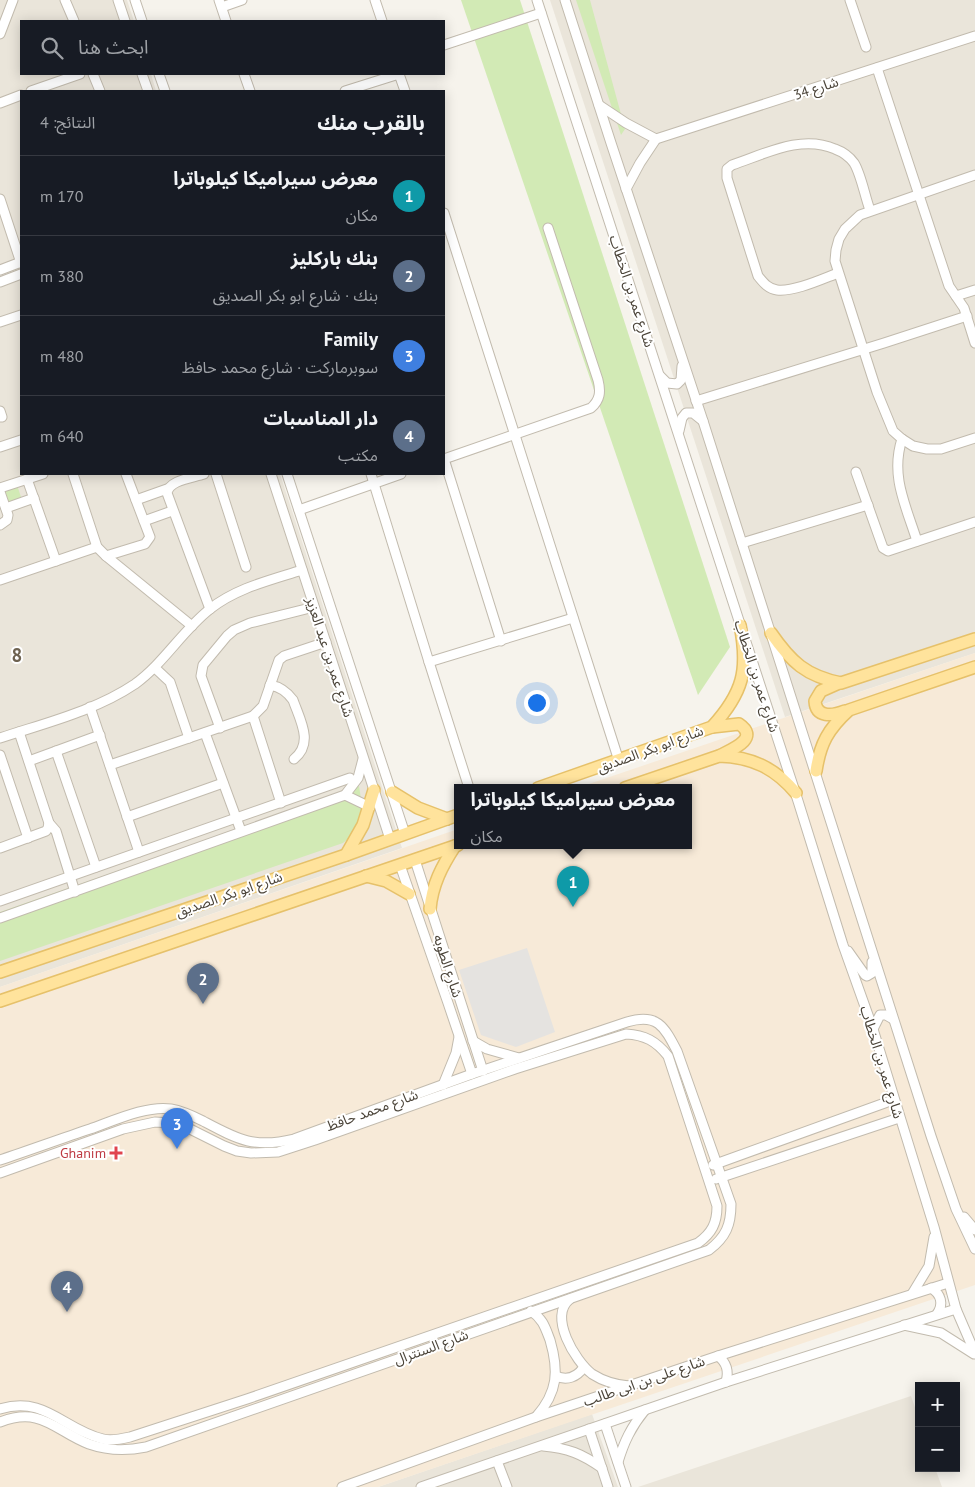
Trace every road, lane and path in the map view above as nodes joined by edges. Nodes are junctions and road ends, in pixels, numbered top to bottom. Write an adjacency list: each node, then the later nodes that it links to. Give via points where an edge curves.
1 (13, 0): 18 (street)
2 (66, 0): 13 (street)
3 (131, 0): 10 (street)
4 (135, 0): 15 (street)
5 (242, 0): 11 (street)
6 (375, 0): 17 (street)
7 (537, 0): 12 (street, شارع عمر بن الخطاب)
8 (565, 0): 40 (street, شارع عمر بن الخطاب)
9 (850, 0): 21 (street)
10 (119, 2): 14 (street)
11 (220, 4): 16 (street)
12 (541, 13): 20 (street); 63 (street, شارع عمر بن الخطاب)
13 (74, 20)
14 (125, 20)
15 (142, 20)
16 (226, 20)
17 (382, 20)
18 (0, 34)
19 (975, 36): 22 (street, شارع 34)
20 (445, 45)
21 (866, 47)
22 (877, 68): 41 (street, شارع 34); 44 (street)
23 (78, 75): 30 (street)
24 (93, 75): 32 (street)
25 (142, 75): 33 (street)
26 (159, 75): 34 (street)
27 (244, 75): 35 (street)
28 (396, 75): 36 (street)
29 (399, 75): 37 (street)
30 (54, 88): 31 (street)
31 (39, 90)
32 (100, 90)
33 (148, 90)
34 (165, 90)
35 (250, 90)
36 (349, 90)
37 (405, 90)
38 (20, 95): 39 (street)
39 (0, 102)
40 (599, 105): 41 (street); 43 (street, شارع عمر بن الخطاب)
41 (656, 139): 43 (street)
42 (975, 175): 44 (street)
43 (626, 189): 62 (street, شارع عمر بن الخطاب)
44 (918, 194): 46 (street); 56 (street, via 949,286)
45 (0, 199): 49 (street)
46 (870, 210): 52 (street, via 852,221 839,238 835,261); 52 (street, via 855,164 849,157 825,145 799,144 732,165 726,170 758,276 765,284 775,290 786,290)
47 (445, 216): 69 (street)
48 (548, 228): 69 (street, via 598,380 599,397 591,408)
49 (20, 259)
50 (20, 262): 51 (street)
51 (0, 270)
52 (838, 273): 61 (street)
53 (20, 274): 54 (street)
54 (0, 282)
55 (975, 290): 56 (street)
56 (956, 296): 58 (street)
57 (20, 315): 59 (street)
58 (967, 316): 60 (street); 61 (street)
59 (0, 322)
60 (975, 343)
61 (863, 350): 64 (street); 71 (street, via 894,431)
62 (682, 360): 63 (street, via 677,384); 64 (street, شارع عمر بن الخطاب)
63 (659, 376): 68 (street, شارع عمر بن الخطاب)
64 (696, 401): 67 (street, شارع عمر بن الخطاب)
65 (0, 411): 66 (street)
66 (0, 417)
67 (703, 421): 68 (street, via 693,414 686,414); 100 (street, شارع عمر بن الخطاب)
68 (679, 433): 110 (street, شارع عمر بن الخطاب)
69 (515, 435): 74 (street); 109 (street)
70 (975, 438): 71 (street, via 927,450)
71 (902, 439): 99 (street, via 897,476)
72 (20, 440): 73 (street)
73 (0, 447)
74 (445, 459)
75 (445, 462): 114 (street)
76 (856, 472): 92 (street)
77 (40, 475): 86 (street)
78 (73, 475): 101 (street)
79 (126, 475): 91 (street)
80 (201, 475): 88 (street, via 172,484)
81 (216, 475): 104 (street)
82 (271, 475): 105 (street, شارع عمر بن عبد العزيز)
83 (287, 475): 94 (street, شارع عمر بن عبد العزيز)
84 (394, 475): 85 (street)
85 (372, 478): 94 (street); 117 (street)
86 (27, 479): 87 (street); 90 (street)
87 (0, 488)
88 (167, 489): 91 (street); 95 (street)
89 (0, 492): 93 (street)
90 (34, 498): 93 (street); 103 (street)
91 (136, 500): 96 (street)
92 (868, 505): 99 (street, via 885,550); 100 (street)
93 (6, 508): 98 (street, via 7,520)
94 (299, 510): 116 (street, شارع عمر بن عبد العزيز)
95 (172, 511): 96 (street); 108 (street)
96 (144, 521): 102 (street, via 150,535 147,543)
97 (975, 522): 99 (street)
98 (0, 525)
99 (917, 540)
100 (742, 543): 112 (street, شارع عمر بن الخطاب)
101 (97, 547): 102 (street); 103 (street)
102 (106, 556): 111 (street)
103 (56, 561): 106 (street)
104 (246, 567)
105 (302, 570): 107 (street, شارع عمر بن عبد العزيز); 108 (street, via 241,591)
106 (0, 580)
107 (314, 607): 115 (street, شارع عمر بن عبد العزيز); 127 (street, via 242,626 227,636 203,665 201,676)
108 (210, 609): 111 (street)
109 (573, 618): 114 (street); 138 (street)
110 (740, 625): 126 (main road, شارع ابو بكر الصديق, via 744,669 738,691); 149 (street, شارع عمر بن الخطاب)
111 (192, 626): 119 (street)
112 (771, 633): 121 (main road, via 800,667 812,675); 141 (street, شارع عمر بن الخطاب)
113 (975, 639): 121 (main road)
114 (501, 641): 117 (street)
115 (326, 642): 120 (street, شارع عمر بن عبد العزيز); 122 (street, via 284,656 279,660)
116 (349, 662): 120 (street); 151 (street, شارع عمر بن عبد العزيز)
117 (429, 662): 145 (street)
118 (975, 667): 124 (main road)
119 (155, 668): 123 (street, via 135,684); 132 (street, via 170,682)
120 (334, 668): 137 (street, شارع عمر بن عبد العزيز)
121 (841, 683): 124 (main road, via 821,691 814,700 815,706 822,714)
122 (270, 685): 125 (street, via 263,706); 136 (street, via 281,688 293,700 306,741)
123 (90, 707): 128 (street); 130 (street)
124 (849, 710): 141 (main road, via 825,738)
125 (253, 716): 127 (street); 152 (street)
126 (712, 727): 135 (main road, via 739,724 746,732 743,743); 138 (main road, شارع ابو بكر الصديق)
127 (220, 728): 129 (street)
128 (19, 732): 131 (street); 139 (street)
129 (205, 732): 132 (street); 144 (street)
130 (100, 735): 133 (street); 140 (street)
131 (0, 738)
132 (189, 738): 140 (street)
133 (56, 751): 139 (street); 169 (street)
134 (0, 755): 160 (street)
135 (720, 756): 147 (main road, شارع ابو بكر الصديق); 149 (main road, شارع ابو بكر الصديق, via 762,764 786,781)
136 (294, 759)
137 (364, 760): 148 (street, شارع عمر بن عبد العزيز); 150 (street, via 358,778)
138 (619, 760): 146 (main road, شارع ابو بكر الصديق)
139 (29, 761): 157 (street)
140 (110, 765): 154 (street)
141 (816, 771): 178 (street, شارع عمر بن الخطاب)
142 (350, 778): 143 (street)
143 (339, 782): 150 (street); 152 (street)
144 (223, 783): 154 (street); 156 (street)
145 (468, 784)
146 (550, 784)
147 (637, 784)
148 (374, 790): 153 (main road)
149 (796, 793): 179 (street, شارع عمر بن الخطاب)
150 (344, 795): 153 (street); 158 (street)
151 (392, 795): 153 (street, via 388,802); 155 (main road, via 418,808); 159 (street, شارع عمر بن عبد العزيز)
152 (281, 803): 156 (street)
153 (374, 805): 161 (street); 166 (main road)
154 (127, 816): 165 (street)
155 (452, 817): 159 (main road, شارع ابو بكر الصديق)
156 (236, 818): 158 (street); 165 (street)
157 (49, 824): 160 (street, via 46,831); 170 (street, via 56,831)
158 (241, 832): 173 (street)
159 (405, 834): 161 (main road, شارع ابو بكر الصديق)
160 (28, 838): 163 (street)
161 (390, 839): 166 (main road, شارع ابو بكر الصديق)
162 (454, 847): 167 (main road, شارع ابو بكر الصديق)
163 (0, 848)
164 (454, 849): 176 (main road, via 433,887)
165 (139, 852): 169 (street)
166 (346, 855): 180 (main road, شارع ابو بكر الصديق)
167 (415, 860): 168 (main road, شارع ابو بكر الصديق); 172 (street, شارع الطوبه)
168 (400, 865): 171 (main road, شارع ابو بكر الصديق); 174 (street, شارع الطوبه)
169 (96, 867): 170 (street)
170 (70, 876): 173 (street); 175 (street)
171 (364, 876): 174 (main road, via 386,881); 182 (main road, شارع ابو بكر الصديق)
172 (424, 890): 174 (street); 176 (street, شارع الطوبه)
173 (75, 892): 177 (street)
174 (410, 894): 186 (street, شارع الطوبه)
175 (1, 898)
176 (430, 909): 187 (street, شارع الطوبه)
177 (0, 918)
178 (868, 936): 179 (street, via 873,970 870,975 865,975); 184 (street, شارع عمر بن الخطاب)
179 (843, 945): 185 (street, شارع عمر بن الخطاب)
180 (0, 972)
181 (0, 991): 182 (main road)
182 (16, 995): 183 (main road, شارع ابو بكر الصديق)
183 (0, 1000)
184 (894, 1018): 185 (street, via 880,1015); 204 (street, شارع عمر بن الخطاب)
185 (873, 1029): 192 (street, شارع عمر بن الخطاب)
186 (459, 1037): 190 (street, شارع الطوبه); 191 (street)
187 (473, 1041): 188 (street, via 495,1052); 189 (street, شارع الطوبه)
188 (519, 1058): 189 (street, شارع محمد حافظ); 193 (street, شارع محمد حافظ, via 639,1019 651,1019 667,1032 677,1050)
189 (483, 1071): 190 (street, شارع محمد حافظ)
190 (472, 1074): 191 (street, شارع محمد حافظ)
191 (443, 1085): 198 (street, شارع محمد حافظ, via 278,1142 247,1141 186,1113 157,1109)
192 (893, 1100): 195 (street, شارع عمر بن الخطاب); 196 (street)
193 (697, 1103): 194 (street); 199 (street, شارع السنترال)
194 (685, 1106): 200 (street, شارع السنترال); 201 (street, شارع محمد حافظ, via 668,1056 660,1046 650,1039 626,1034 278,1152 237,1150 188,1128 156,1122 123,1129)
195 (899, 1118): 197 (street); 205 (street, شارع عمر بن الخطاب)
196 (788, 1138): 197 (street); 199 (street)
197 (793, 1153): 202 (street)
198 (0, 1160)
199 (717, 1164): 200 (street); 202 (street, شارع السنترال)
200 (705, 1168): 203 (street, شارع السنترال)
201 (0, 1173)
202 (722, 1177): 203 (street); 209 (street, شارع السنترال, via 731,1204 731,1218 728,1231 720,1242 709,1250)
203 (709, 1181): 208 (street, شارع السنترال, via 717,1206 714,1228 698,1243)
204 (956, 1209): 206 (street); 207 (street, شارع عمر بن الخطاب)
205 (934, 1227): 212 (street, شارع عمر بن الخطاب); 214 (street, via 934,1247 929,1266)
206 (975, 1230)
207 (975, 1249)
208 (649, 1260): 209 (street); 210 (street, شارع السنترال)
209 (653, 1269): 211 (street, شارع السنترال)
210 (616, 1271): 211 (street); 228 (street, شارع السنترال)
211 (620, 1281): 215 (street, شارع السنترال)
212 (948, 1283): 213 (street, شارع على بن ابى طالب); 216 (street, شارع عمر بن الخطاب)
213 (931, 1288): 214 (street, شارع على بن ابى طالب); 218 (street, via 941,1299)
214 (912, 1294): 223 (street, شارع على بن ابى طالب)
215 (574, 1296): 217 (street, شارع السنترال); 219 (street, via 562,1308)
216 (956, 1308): 218 (street, شارع على بن ابى طالب); 222 (street, شارع عمر بن الخطاب)
217 (531, 1311): 221 (street, via 541,1319); 231 (street, شارع السنترال)
218 (937, 1314): 220 (street, شارع على بن ابى طالب)
219 (562, 1324): 221 (street, via 553,1323); 224 (street, via 572,1351)
220 (902, 1325): 222 (street, via 941,1333); 226 (street, شارع على بن ابى طالب)
221 (546, 1329): 225 (street, via 556,1361)
222 (975, 1354)
223 (718, 1356): 226 (street, via 728,1370); 227 (street, شارع على بن ابى طالب)
224 (584, 1367): 225 (street, via 572,1378); 227 (street, via 607,1382)
225 (556, 1376): 232 (street, via 548,1401)
226 (726, 1382): 230 (street, شارع على بن ابى طالب)
227 (632, 1386): 232 (street, شارع على بن ابى طالب)
228 (226, 1406): 231 (street); 233 (street, شارع السنترال)
229 (0, 1409): 233 (street, شارع السنترال, via 30,1406 93,1436 110,1439 130,1437)
230 (647, 1409): 235 (street, شارع على بن ابى طالب); 240 (street, via 633,1424)
231 (230, 1417): 237 (street, شارع السنترال)
232 (536, 1417): 242 (street, شارع على بن ابى طالب)
233 (189, 1418): 237 (street, via 194,1427)
234 (0, 1422): 237 (street, شارع السنترال, via 22,1416 36,1418 88,1444 126,1450 146,1447)
235 (604, 1424): 236 (street, شارع على بن ابى طالب); 240 (street)
236 (589, 1429): 238 (street, شارع على بن ابى طالب); 241 (street)
237 (192, 1431)
238 (541, 1446): 239 (street, شارع على بن ابى طالب); 241 (street, via 563,1448)
239 (497, 1461): 243 (street, شارع على بن ابى طالب); 244 (street)
240 (618, 1462): 246 (street)
241 (602, 1468): 245 (street)
242 (342, 1487)
243 (421, 1487)
244 (507, 1487)
245 (608, 1487)
246 (626, 1487)

